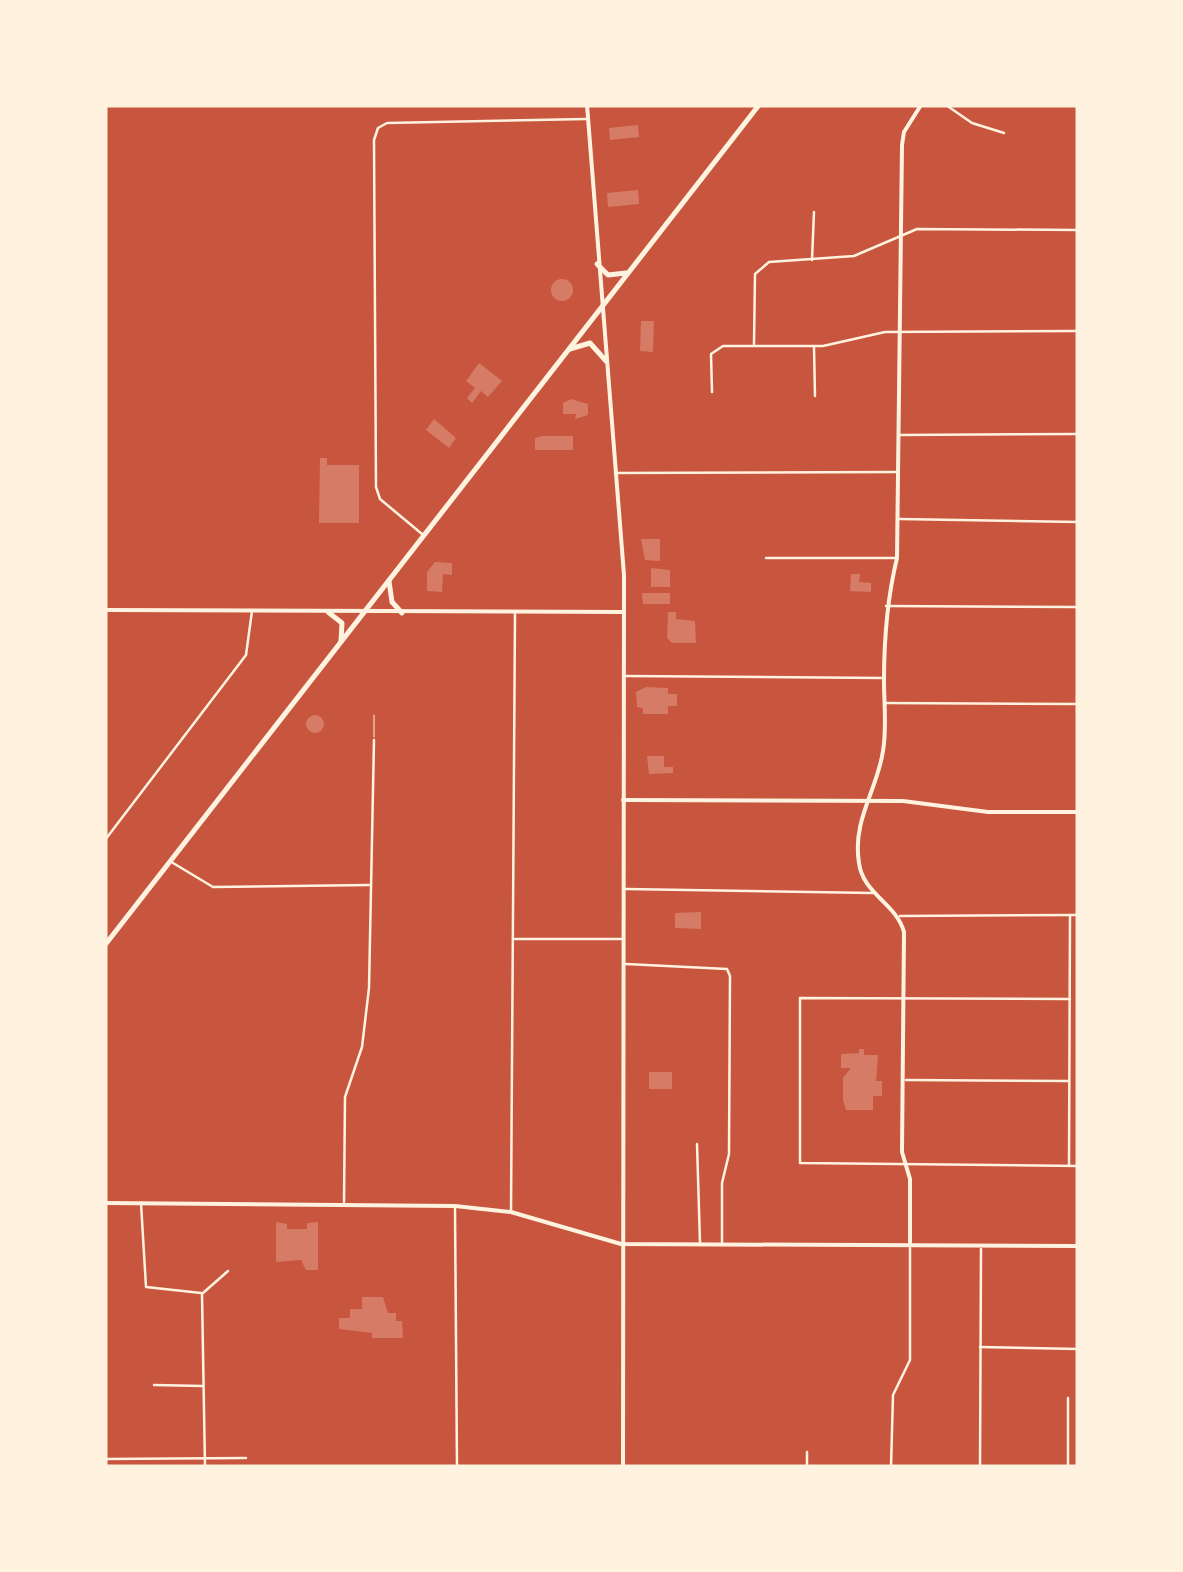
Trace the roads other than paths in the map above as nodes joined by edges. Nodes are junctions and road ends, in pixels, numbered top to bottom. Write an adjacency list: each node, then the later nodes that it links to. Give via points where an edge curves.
1 (586, 105): 5 (street)
2 (759, 105): 12 (main road)
3 (921, 105): 9 (street, via 902,145)
4 (946, 105): 6 (street, via 972,124)
5 (588, 119): 11 (street); 28 (street, via 378,128 376,487 380,499)
6 (1004, 134)
7 (814, 212): 10 (street)
8 (1078, 230): 9 (street, via 917,229)
9 (901, 236): 10 (street, via 854,256); 15 (street)
10 (812, 262): 16 (street, via 759,266)
11 (597, 264): 12 (main road, via 608,275); 13 (street)
12 (628, 273): 13 (main road)
13 (600, 308): 18 (main road); 19 (street)
14 (1078, 331): 15 (street)
15 (900, 332): 17 (street); 23 (street)
16 (754, 346): 17 (street); 20 (street, via 715,347)
17 (814, 346): 21 (street)
18 (568, 350): 19 (main road, via 590,342); 28 (main road)
19 (606, 361): 25 (street)
20 (712, 392)
21 (814, 396)
22 (1078, 434): 23 (street)
23 (898, 435): 24 (street)
24 (898, 472): 25 (street); 26 (street)
25 (615, 473): 38 (street)
26 (897, 519): 27 (street); 30 (street)
27 (1078, 522)
28 (423, 535): 31 (main road)
29 (766, 558): 30 (street)
30 (897, 558): 32 (street)
31 (389, 582): 37 (main road); 39 (main road)
32 (886, 606): 33 (street); 43 (street)
33 (1078, 607)
34 (105, 610): 35 (street)
35 (252, 611): 36 (street); 51 (street, via 246,655)
36 (328, 612): 37 (street); 41 (main road, via 342,623)
37 (368, 612): 39 (street); 41 (main road)
38 (624, 612): 40 (street); 42 (street)
39 (402, 613): 40 (street)
40 (515, 614): 60 (street)
41 (340, 648): 52 (main road)
42 (623, 676): 43 (street); 48 (street)
43 (884, 678): 44 (street)
44 (884, 703): 45 (street); 49 (street, via 883,752)
45 (1078, 704)
46 (374, 715): 47 (lane)
47 (374, 740): 53 (street)
48 (623, 800): 49 (street); 54 (street)
49 (866, 800): 50 (street, via 988,812); 55 (street, via 858,820 858,856)
50 (1078, 812)
51 (105, 840)
52 (171, 862): 53 (street, via 213,886); 61 (main road)
53 (370, 886): 73 (street, via 369,992 362,1047 345,1097)
54 (623, 889): 55 (street); 59 (street)
55 (874, 892): 58 (street)
56 (1070, 915): 57 (street); 58 (street); 64 (street)
57 (1078, 915)
58 (900, 916): 63 (street)
59 (622, 938): 60 (street); 62 (street)
60 (513, 939): 75 (street)
61 (105, 945)
62 (622, 964): 76 (street); 78 (street, via 727,968 730,976 730,1154 722,1183)
63 (903, 998): 64 (street); 65 (street); 68 (street, via 800,998 800,1163)
64 (1070, 998): 66 (street)
65 (902, 1080): 66 (street); 68 (street)
66 (1069, 1081): 69 (street)
67 (697, 1144): 77 (street)
68 (906, 1166): 69 (street); 79 (street)
69 (1069, 1166): 70 (street)
70 (1078, 1166)
71 (105, 1202): 72 (street)
72 (141, 1203): 73 (street); 83 (street, via 146,1287)
73 (344, 1204): 74 (street)
74 (455, 1206): 75 (street); 96 (street)
75 (511, 1212): 76 (street)
76 (621, 1244): 77 (street); 97 (street)
77 (700, 1245): 78 (street)
78 (722, 1245): 79 (street)
79 (910, 1246): 80 (street); 99 (street, via 910,1360 893,1395)
80 (981, 1246): 81 (street); 84 (street)
81 (1078, 1246)
82 (228, 1271): 83 (street)
83 (202, 1294): 87 (street)
84 (980, 1347): 85 (street); 100 (street)
85 (1078, 1349)
86 (154, 1385): 87 (street)
87 (205, 1386): 92 (street)
88 (1068, 1398): 101 (street)
89 (105, 1427): 91 (street)
90 (807, 1452): 98 (street)
91 (105, 1458): 92 (street); 94 (street)
92 (205, 1458): 93 (street); 95 (street)
93 (246, 1458)
94 (105, 1467)
95 (205, 1467)
96 (457, 1467)
97 (623, 1467)
98 (807, 1467)
99 (891, 1467)
100 (980, 1467)
101 (1068, 1467)

